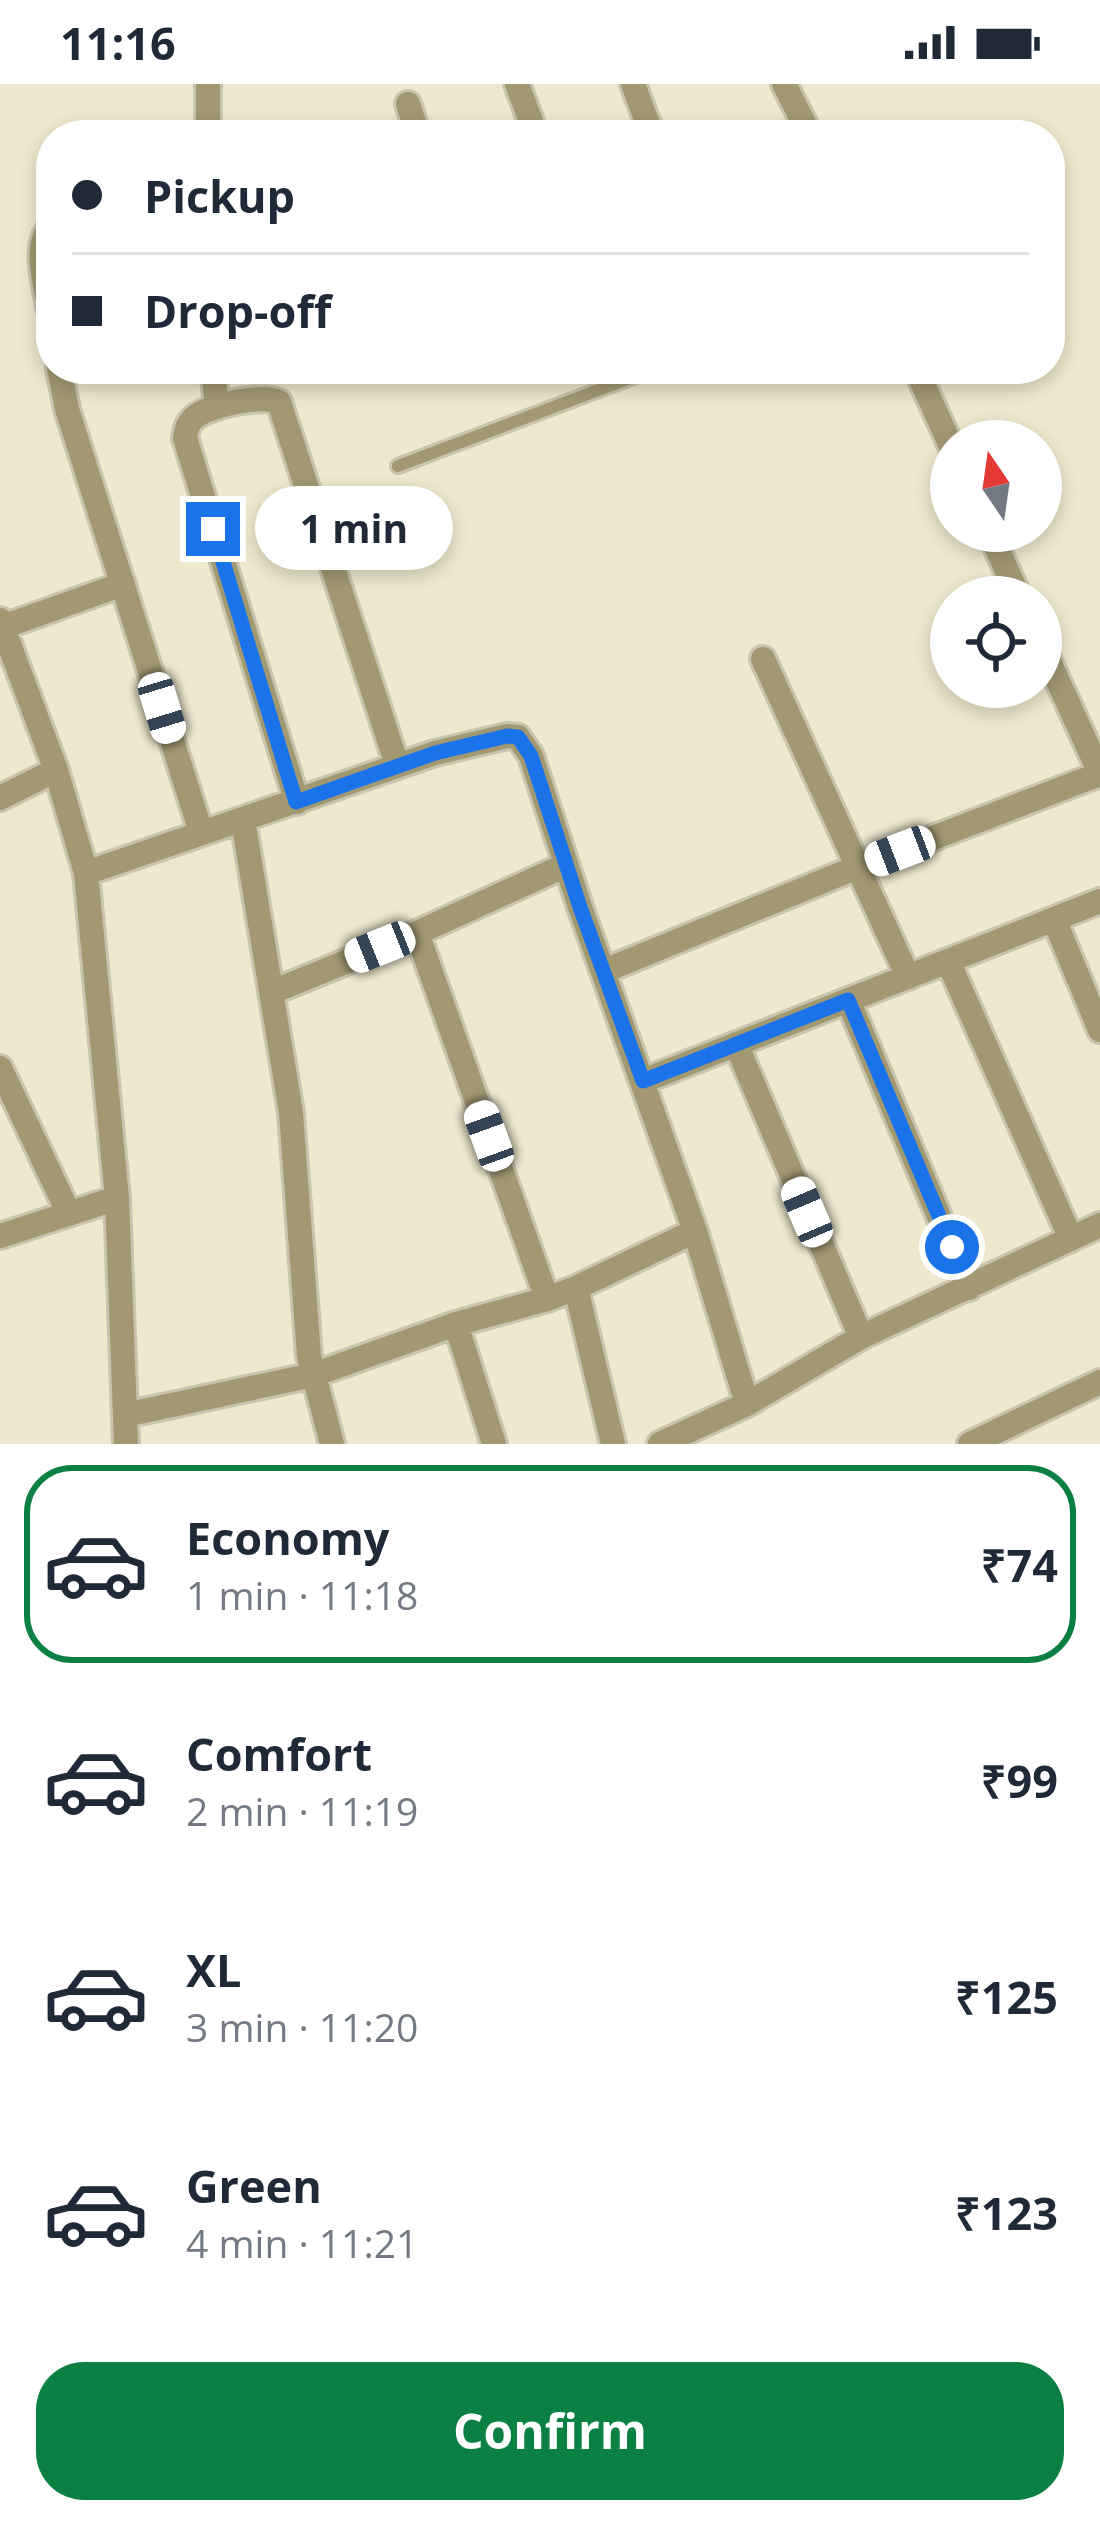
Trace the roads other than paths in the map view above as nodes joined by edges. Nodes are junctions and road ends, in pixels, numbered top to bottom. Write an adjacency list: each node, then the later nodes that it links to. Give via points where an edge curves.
1 (208, 84): 6 (street)
2 (517, 84): 8 (street)
3 (633, 84): 9 (street)
4 (784, 84): 10 (street)
5 (408, 104): 7 (street)
6 (208, 120)
7 (413, 120)
8 (530, 120)
9 (646, 120)
10 (802, 120)
11 (62, 384): 18 (street)
12 (215, 384): 15 (street)
13 (614, 384): 17 (lane)
14 (923, 384): 16 (street)
15 (217, 407): 22 (street, via 279,402); 26 (street, via 190,422 185,438)
16 (939, 420)
17 (398, 466)
18 (123, 584): 19 (street); 28 (street)
19 (2, 624): 23 (street)
20 (763, 658): 30 (street)
21 (1062, 690): 24 (street)
22 (397, 765): 26 (street); 29 (street, via 518,737)
23 (56, 770): 25 (street); 31 (street)
24 (1100, 774): 30 (street)
25 (0, 798)
26 (296, 802): 27 (street)
27 (243, 820): 28 (street); 38 (street)
28 (201, 832): 31 (street)
29 (566, 865): 34 (street); 36 (street)
30 (860, 866): 36 (street); 37 (street)
31 (86, 873): 44 (street)
32 (1100, 901): 33 (street)
33 (1054, 919): 35 (street); 40 (street)
34 (417, 933): 38 (street); 52 (street)
35 (948, 961): 37 (street); 49 (street)
36 (604, 970): 43 (street)
37 (908, 976): 39 (street)
38 (272, 992): 55 (street, via 291,1113)
39 (848, 1000): 41 (street); 51 (street)
40 (1100, 1030)
41 (736, 1044): 43 (street); 54 (street)
42 (0, 1068): 45 (street)
43 (643, 1081): 47 (street)
44 (117, 1198): 45 (street); 58 (street)
45 (69, 1214): 48 (street)
46 (1100, 1225): 49 (street)
47 (694, 1231): 50 (street); 57 (street)
48 (0, 1237)
49 (1071, 1239): 51 (street)
50 (576, 1288): 52 (street); 62 (street)
51 (969, 1288): 54 (street)
52 (547, 1299): 53 (street)
53 (457, 1324): 55 (street); 61 (street)
54 (861, 1337): 57 (street)
55 (313, 1375): 58 (street); 60 (street)
56 (1100, 1382): 64 (street)
57 (747, 1404): 63 (street)
58 (125, 1415): 59 (street)
59 (126, 1444)
60 (332, 1444)
61 (494, 1444)
62 (613, 1444)
63 (660, 1444)
64 (970, 1444)

